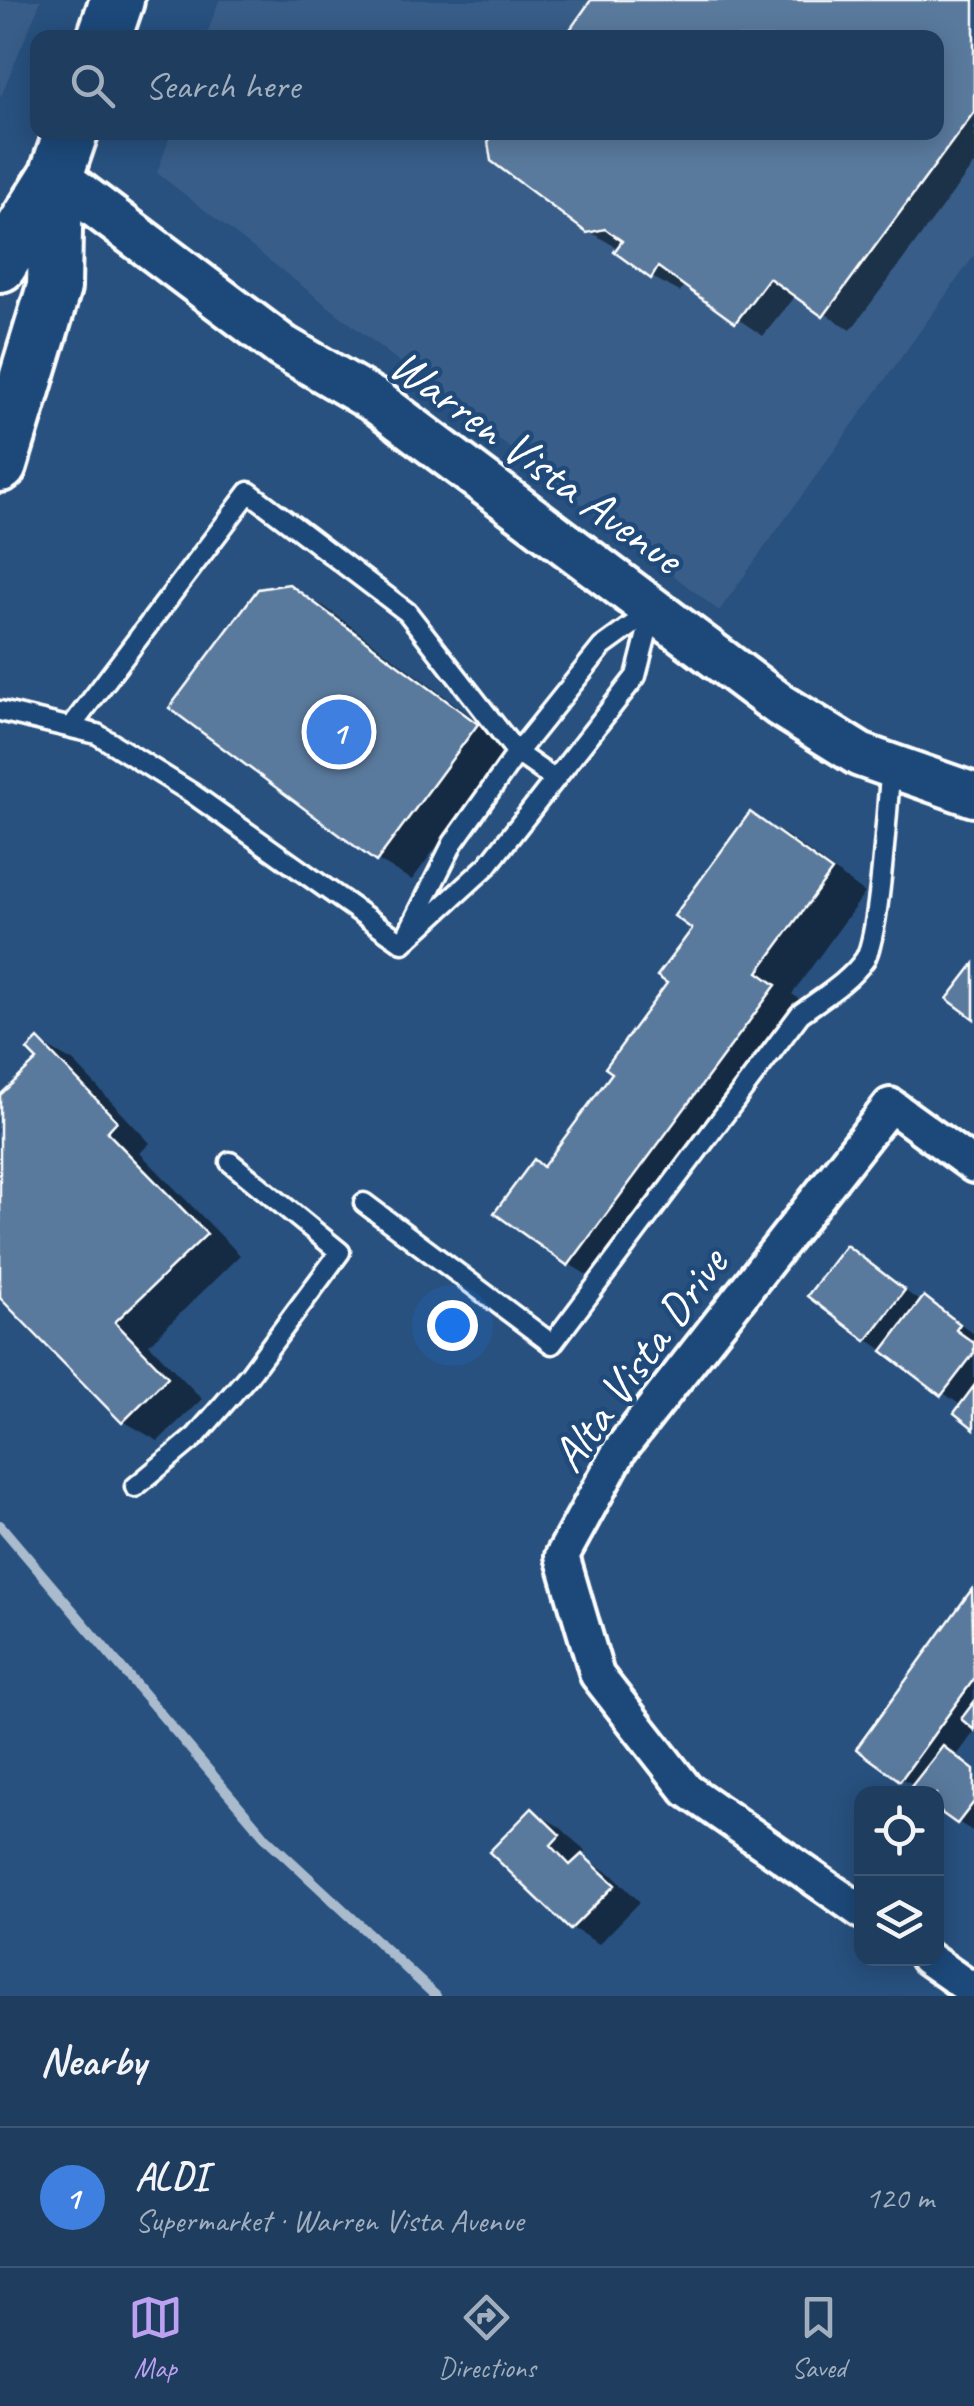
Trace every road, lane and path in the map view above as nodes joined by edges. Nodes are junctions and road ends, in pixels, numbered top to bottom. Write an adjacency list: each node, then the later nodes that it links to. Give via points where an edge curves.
1 (118, 0): 2 (main road)
2 (107, 30)
3 (64, 154): 4 (main road); 5 (main road, via 54,287); 6 (street, Warren Vista Avenue, via 283,347 377,402)
4 (0, 266)
5 (0, 465)
6 (653, 610): 9 (lane, via 602,647); 10 (street, Warren Vista Avenue, via 780,705 860,756); 11 (lane, via 636,676)
7 (0, 710): 8 (lane)
8 (70, 727): 9 (lane, via 250,492 406,612); 13 (lane, via 97,734 190,792)
9 (517, 753): 11 (lane); 13 (lane, via 453,843)
10 (890, 766): 12 (street, Warren Vista Avenue); 16 (lane, via 868,954 851,976 800,1014 552,1344)
11 (554, 779): 13 (lane, via 488,865)
12 (974, 795)
13 (403, 943)
14 (230, 1162): 17 (lane, via 340,1252 249,1375 196,1436)
15 (974, 1166): 18 (street, Alta Vista Drive, via 890,1105 620,1450 562,1556 596,1675 687,1790)
16 (364, 1203)
17 (136, 1487)
18 (854, 1906)
19 (939, 1966): 20 (street)
20 (974, 1991)

